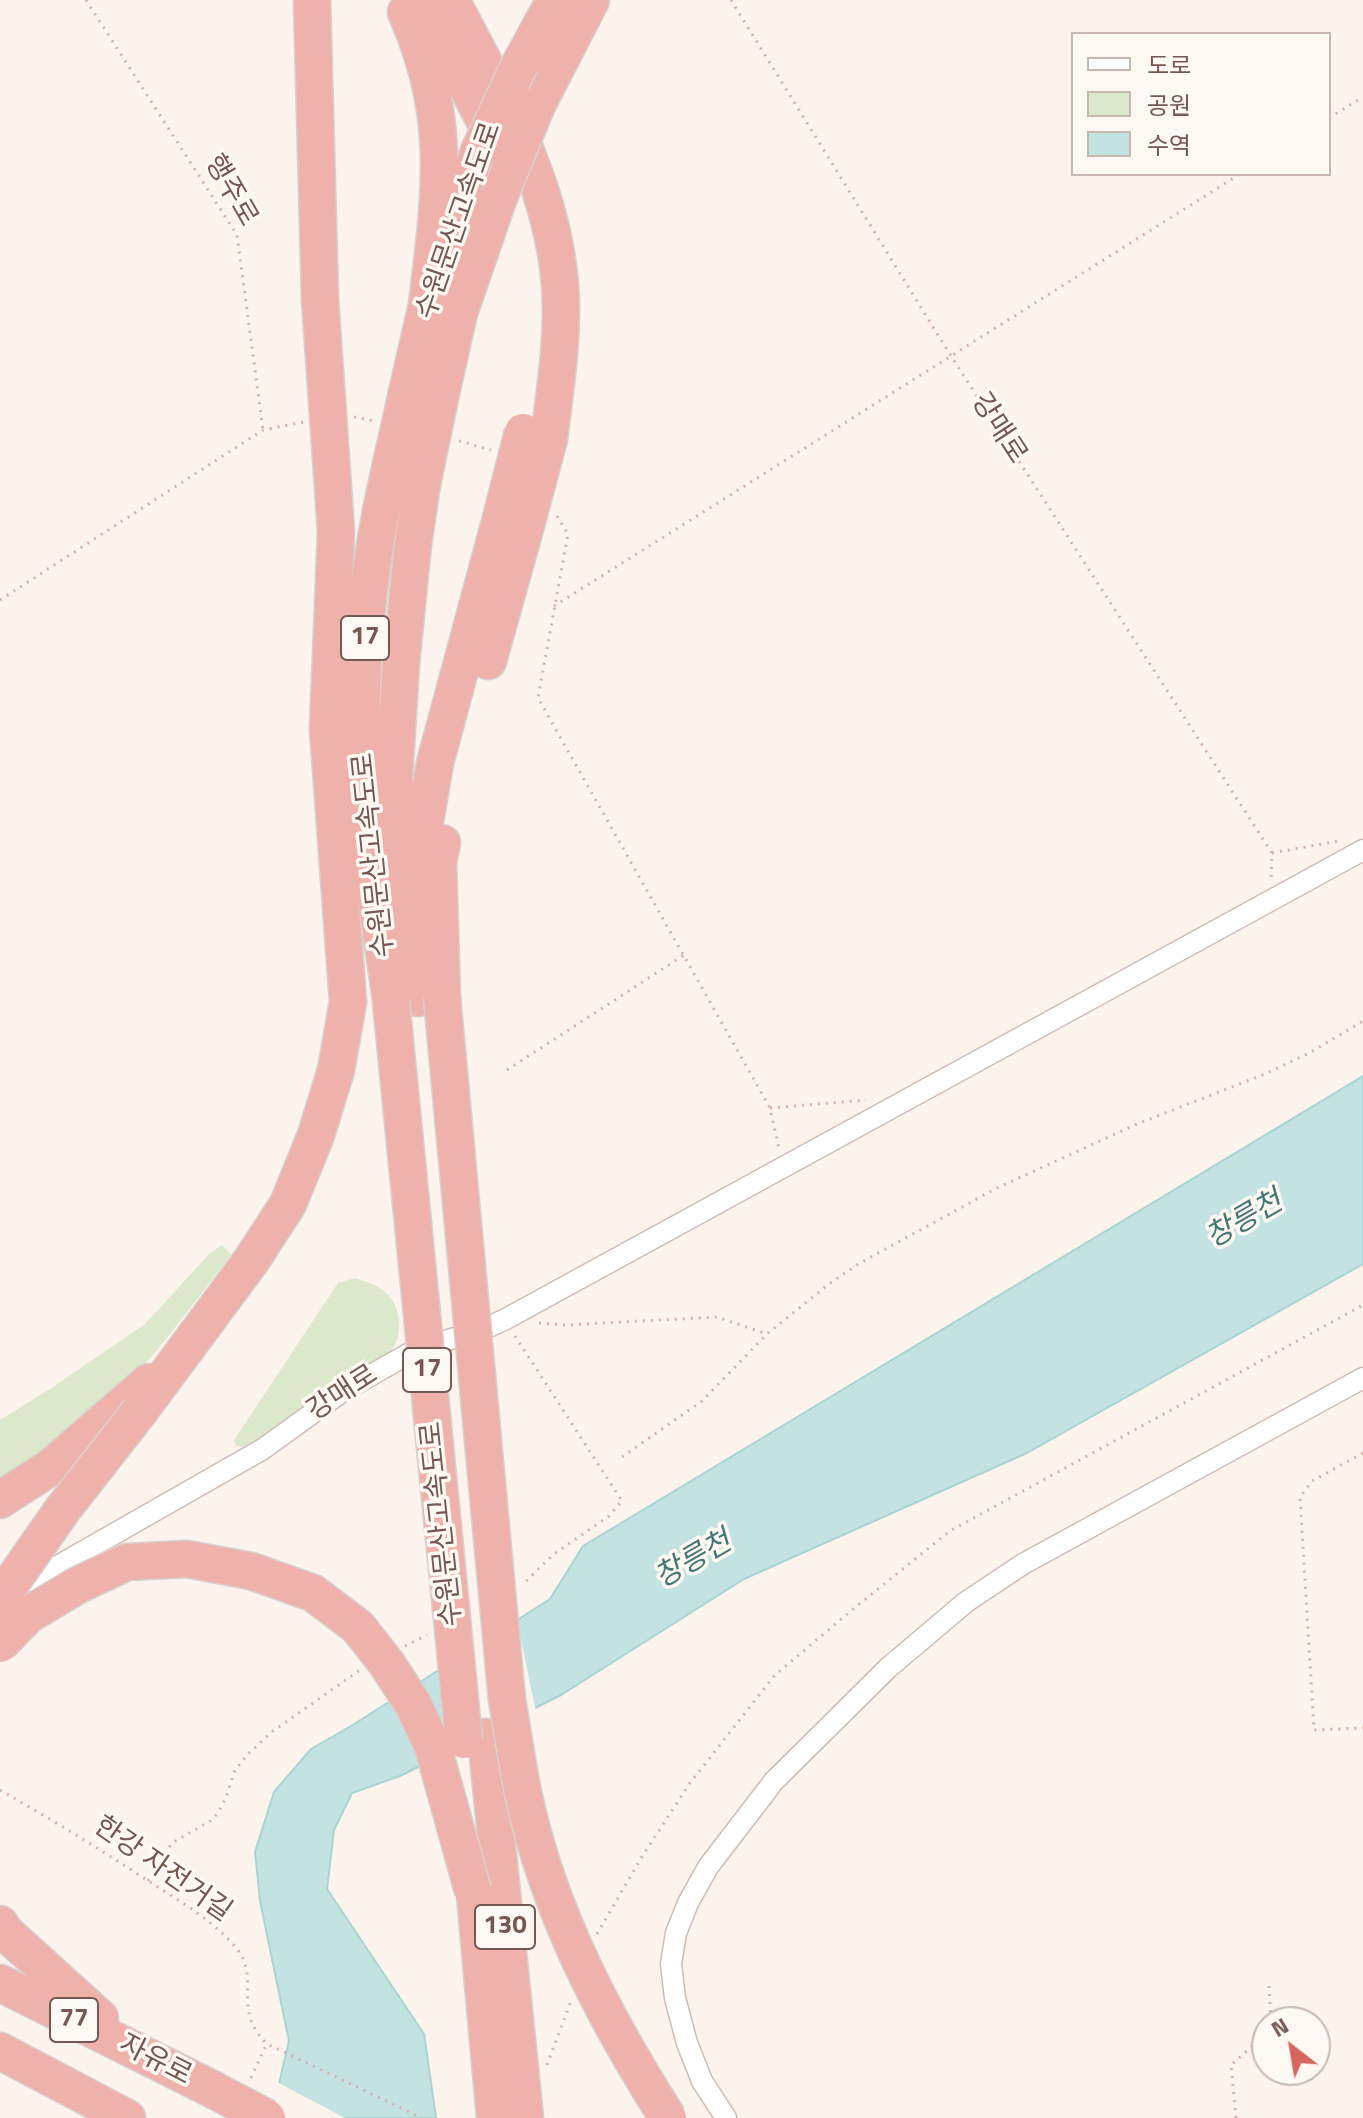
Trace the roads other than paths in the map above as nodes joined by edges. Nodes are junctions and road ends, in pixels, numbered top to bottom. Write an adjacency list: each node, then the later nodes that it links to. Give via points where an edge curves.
1 (312, 0): 12 (highway, bridge, via 320,299 336,531 328,729 348,1002 336,1070 288,1204)
2 (400, 0): 7 (highway, via 433,90 440,136)
3 (422, 0): 9 (highway, via 499,147 534,246 540,327)
4 (451, 0): 9 (highway, via 515,127 543,193 554,239 560,330)
5 (555, 0): 7 (highway, 수원문산고속도로 / 17, bridge, via 479,151)
6 (591, 0): 8 (highway, 수원문산고속도로 / 17, bridge, via 537,105 459,313)
7 (427, 305): 8 (highway, 수원문산고속도로 / 17)
8 (424, 390): 11 (highway, 수원문산고속도로 / 17, bridge, via 405,481 369,582 362,666 365,801)
9 (536, 435): 11 (highway, bridge, via 435,763 421,845)
10 (1355, 844): 15 (street, 강매로, via 1269,901 504,1320 417,1349 343,1391 263,1449)
11 (417, 998): 17 (highway, 수원문산고속도로 / 17, bridge); 27 (highway, bridge, via 507,1700 525,1799 555,1902 585,1972)
12 (185, 1349): 14 (highway, via 51,1467); 15 (highway, bridge)
13 (1363, 1378): 28 (street, via 1023,1564 966,1602 888,1668 774,1781 708,1867 676,1933 671,1964 687,2043 702,2081)
14 (0, 1500)
15 (0, 1599)
16 (0, 1644): 18 (highway, bridge, via 28,1615 127,1562 187,1559 251,1571 313,1593 358,1627 413,1704 433,1747)
17 (475, 1738): 18 (highway, 130, bridge); 26 (highway, 130)
18 (473, 1891): 25 (highway, 130)
19 (0, 1924): 22 (highway)
20 (0, 1983): 22 (highway, 자유로 / 77)
21 (0, 2051): 23 (highway, 77)
22 (147, 2057): 24 (highway, 자유로 / 77, bridge)
23 (127, 2118)
24 (267, 2118)
25 (495, 2118)
26 (525, 2118)
27 (668, 2118)
28 (726, 2118)

